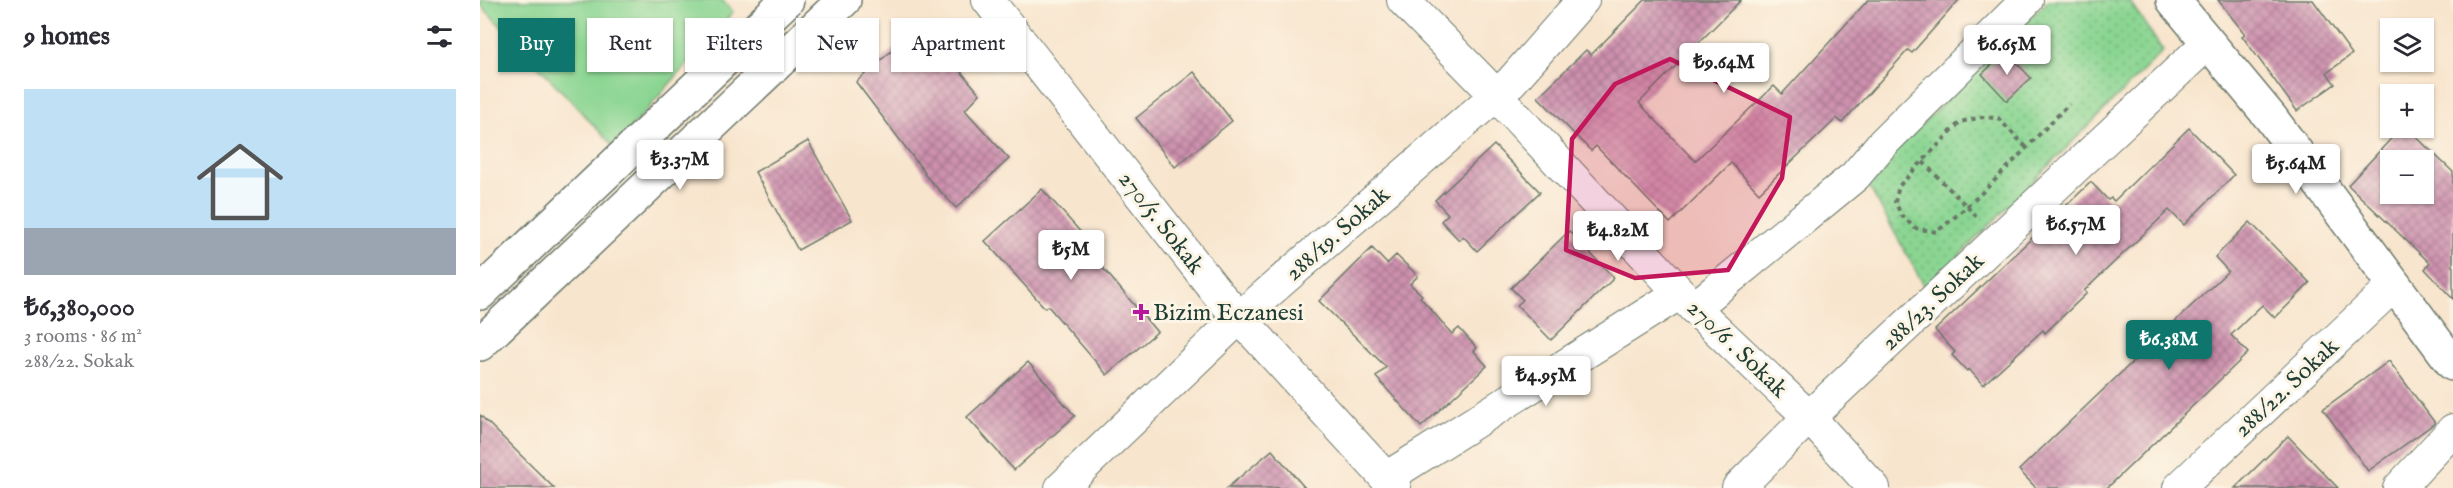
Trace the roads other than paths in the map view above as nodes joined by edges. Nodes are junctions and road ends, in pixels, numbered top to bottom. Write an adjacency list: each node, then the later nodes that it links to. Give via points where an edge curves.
1 (787, 0): 11 (street)
2 (844, 0): 14 (street)
3 (988, 0): 13 (street, 270/5. Sokak)
4 (1583, 0): 9 (street, 288/19. Sokak)
5 (2027, 0): 12 (street, via 1881,145 1855,176)
6 (2173, 0): 8 (street)
7 (1411, 2): 9 (street, 270/6 . Sokak)
8 (2208, 43): 10 (street, via 2271,118); 16 (street, 288/23. Sokak)
9 (1496, 95): 12 (street, 270/6 . Sokak); 13 (street, 288/19. Sokak)
10 (2393, 286): 15 (street); 22 (street, 288/22. Sokak)
11 (480, 293)
12 (1687, 300): 16 (street, 270/6 . Sokak); 18 (street)
13 (1239, 317): 18 (street, 270/5. Sokak); 19 (street, 288/19. Sokak)
14 (480, 344)
15 (2453, 364)
16 (1809, 417): 20 (street, 288/23. Sokak); 21 (street, 270/6 . Sokak)
17 (2453, 430): 23 (street)
18 (1390, 483)
19 (1060, 488)
20 (1738, 488)
21 (1874, 488)
22 (2179, 488)
23 (2398, 488)

